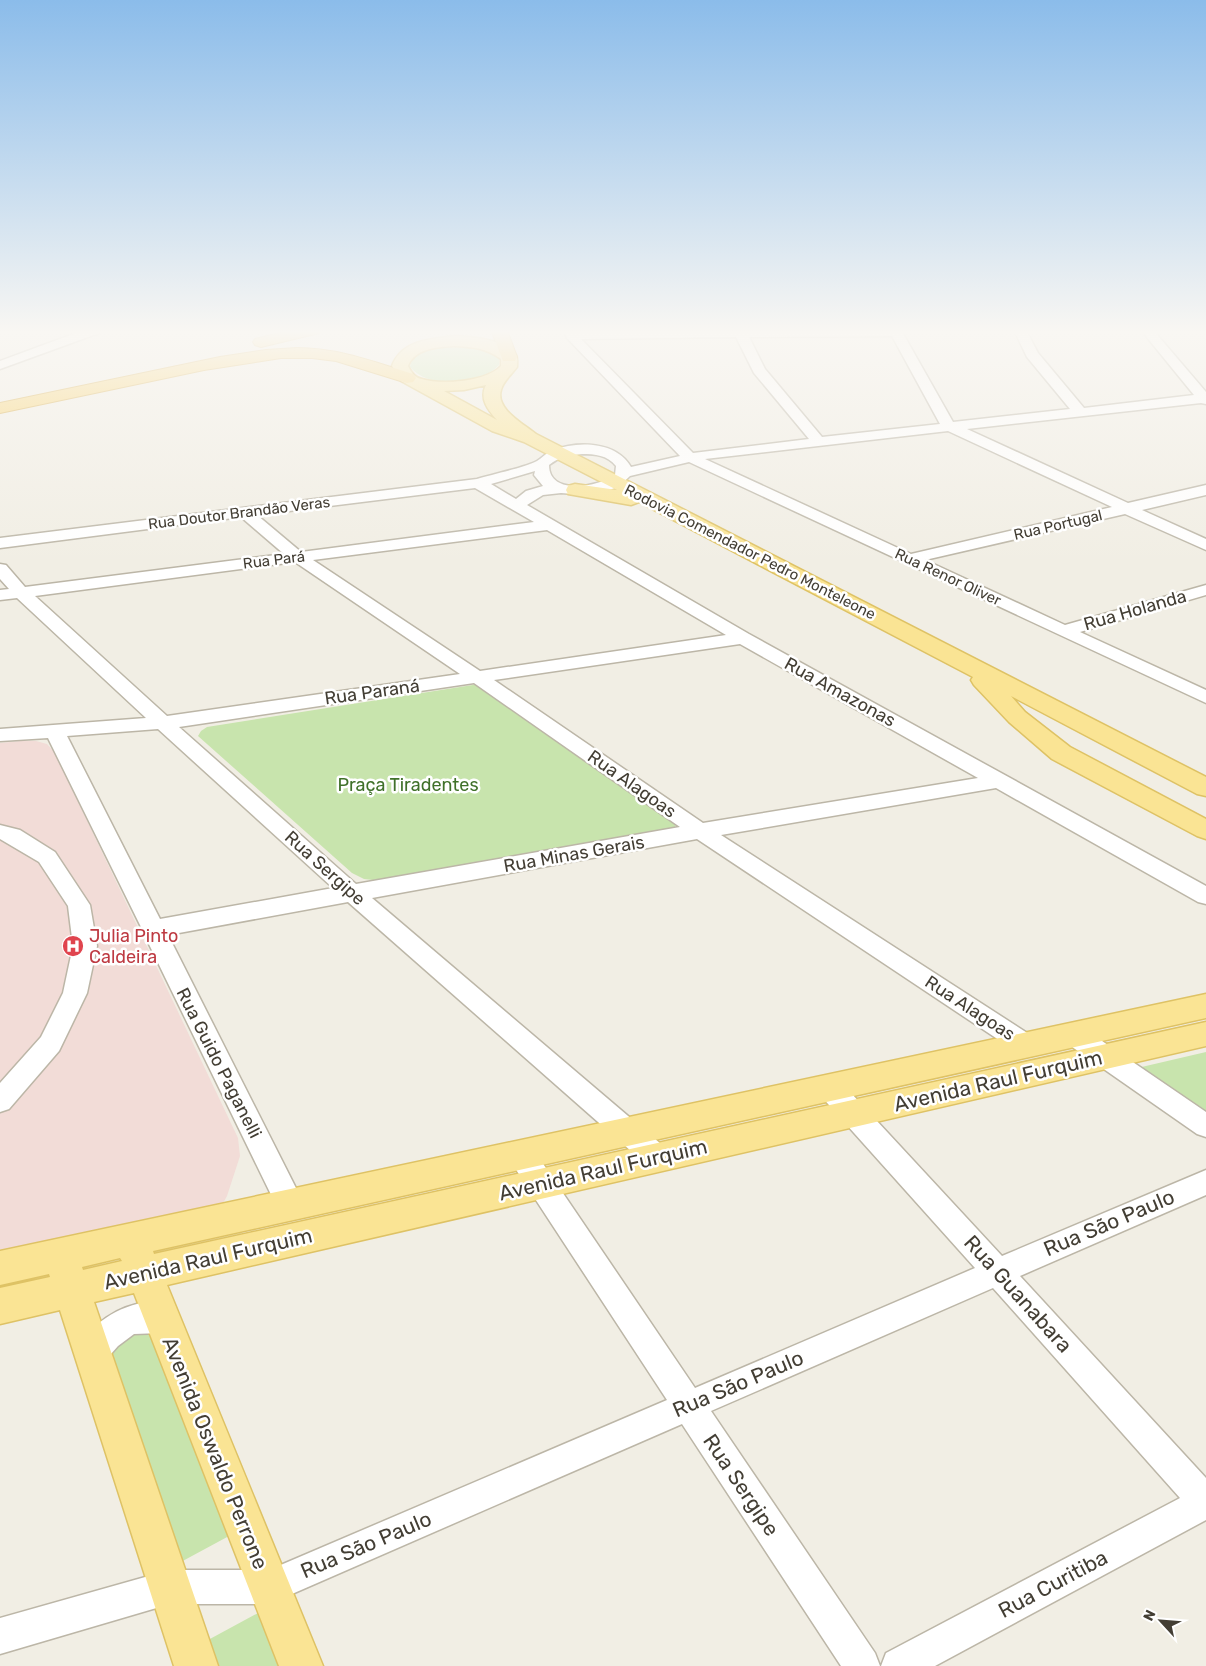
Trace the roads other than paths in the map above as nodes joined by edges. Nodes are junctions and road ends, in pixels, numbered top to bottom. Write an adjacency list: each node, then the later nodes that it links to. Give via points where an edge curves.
1 (470, 408): 9 (main road, Rodovia Comendador Pedro Monteleone)
2 (496, 408): 9 (main road, Rodovia Comendador Pedro Monteleone)
3 (646, 408): 15 (street)
4 (790, 408): 11 (street)
5 (938, 408): 10 (street)
6 (1076, 408): 8 (street)
7 (1120, 408): 8 (street)
8 (1079, 412): 10 (street)
9 (505, 425): 12 (main road); 13 (main road, Rodovia Comendador Pedro Monteleone); 16 (main road)
10 (948, 426): 11 (street); 22 (street)
11 (818, 441): 15 (street)
12 (587, 450): 13 (street); 14 (street)
13 (559, 453): 16 (street, Rua Doutor Brandão Veras); 17 (main road, Rodovia Comendador Pedro Monteleone)
14 (613, 456): 15 (street); 17 (street, via 624,468)
15 (693, 456): 17 (street); 30 (street, Rua Renor Oliver)
16 (542, 464): 18 (street, Rua Doutor Brandão Veras); 19 (street, via 542,478)
17 (621, 477): 19 (street, via 590,490); 24 (main road, Rodovia Comendador Pedro Monteleone); 27 (main road)
18 (478, 483): 21 (street, Rua Amazonas); 23 (street, Rua Doutor Brandão Veras)
19 (568, 489): 21 (street, via 533,493); 24 (main road, via 624,497)
20 (1206, 490): 22 (street, Rua Portugal)
21 (518, 507): 25 (street, Rua Amazonas)
22 (1127, 508): 28 (street); 30 (street, Rua Portugal)
23 (245, 513): 26 (street, Rua Doutor Brandão Veras); 29 (street, Rua Alagoas)
24 (674, 513): 27 (main road, Rodovia Comendador Pedro Monteleone)
25 (548, 525): 29 (street, Rua Pará); 35 (street, Rua Amazonas)
26 (0, 543)
27 (739, 545): 36 (main road, Rodovia Comendador Pedro Monteleone)
28 (1206, 545)
29 (298, 557): 33 (street, Rua Pará); 37 (street, Rua Alagoas)
30 (910, 559): 34 (street, Rua Renor Oliver)
31 (0, 569): 33 (street, Rua Sergipe)
32 (1206, 590): 34 (street, Rua Holanda)
33 (11, 593): 39 (street, Rua Sergipe)
34 (1064, 631): 38 (street, Rua Renor Oliver)
35 (743, 638): 37 (street, Rua Paraná); 42 (street, Rua Amazonas)
36 (970, 666): 43 (main road, Rodovia Comendador Pedro Monteleone); 44 (main road, Rodovia Comendador Pedro Monteleone, via 1017,717 1061,753)
37 (477, 677): 39 (street, Rua Paraná); 45 (street, Rua Alagoas)
38 (1206, 697)
39 (163, 723): 40 (street, Rua Paraná); 47 (street, Rua Sergipe)
40 (54, 732): 41 (street, Rua Paraná); 49 (street, Rua Guido Paganelli)
41 (0, 735)
42 (998, 781): 45 (street, Rua Minas Gerais); 48 (street, Rua Amazonas)
43 (1206, 788)
44 (1206, 830)
45 (700, 831): 47 (street, Rua Minas Gerais); 53 (street, Rua Alagoas)
46 (0, 832): 56 (street, via 12,835 47,857 79,905 84,946 75,993 50,1044)
47 (353, 894): 49 (street, Rua Minas Gerais); 59 (street, Rua Sergipe)
48 (1206, 896)
49 (152, 929): 64 (street, Rua Guido Paganelli)
50 (1206, 1006): 52 (main road, Avenida Raul Furquim)
51 (1206, 1034): 54 (main road, Avenida Raul Furquim)
52 (1074, 1035): 53 (main road, Avenida Raul Furquim); 54 (street)
53 (1026, 1044): 55 (main road, Avenida Raul Furquim)
54 (1106, 1057): 57 (main road, Avenida Raul Furquim); 58 (street)
55 (830, 1087): 57 (street, Rua Guanabara); 59 (main road, Avenida Raul Furquim)
56 (0, 1101)
57 (854, 1114): 61 (main road, Avenida Raul Furquim); 67 (street, Rua Guanabara)
58 (1206, 1126)
59 (627, 1131): 60 (main road, Avenida Raul Furquim); 61 (street, Rua Sergipe)
60 (521, 1154): 63 (street, Rua Sergipe); 64 (main road, Avenida Raul Furquim)
61 (658, 1158): 63 (main road, Avenida Raul Furquim)
62 (1206, 1182): 67 (street, Rua São Paulo)
63 (541, 1184): 65 (main road, Avenida Raul Furquim); 72 (street, Rua Sergipe)
64 (290, 1204): 65 (main road, Avenida Raul Furquim)
65 (138, 1256): 68 (main road, Avenida Raul Furquim); 70 (main road, Avenida Oswaldo Perrone)
66 (0, 1268): 68 (main road, Avenida Raul Furquim)
67 (998, 1271): 72 (street, Rua São Paulo); 73 (street, Rua Guanabara)
68 (66, 1272): 69 (main road, Avenida Raul Furquim); 71 (main road)
69 (0, 1306)
70 (161, 1318): 71 (street, via 146,1316 128,1320); 75 (main road, Avenida Oswaldo Perrone)
71 (92, 1352): 74 (main road)
72 (688, 1406): 75 (street, Rua São Paulo); 79 (street, Rua Sergipe)
73 (1206, 1502): 80 (street, Rua Curitiba)
74 (170, 1587): 75 (street); 76 (street); 77 (main road)
75 (269, 1587): 78 (main road, Avenida Oswaldo Perrone)
76 (0, 1636)
77 (196, 1666)
78 (301, 1666)
79 (862, 1666)
80 (899, 1666)

